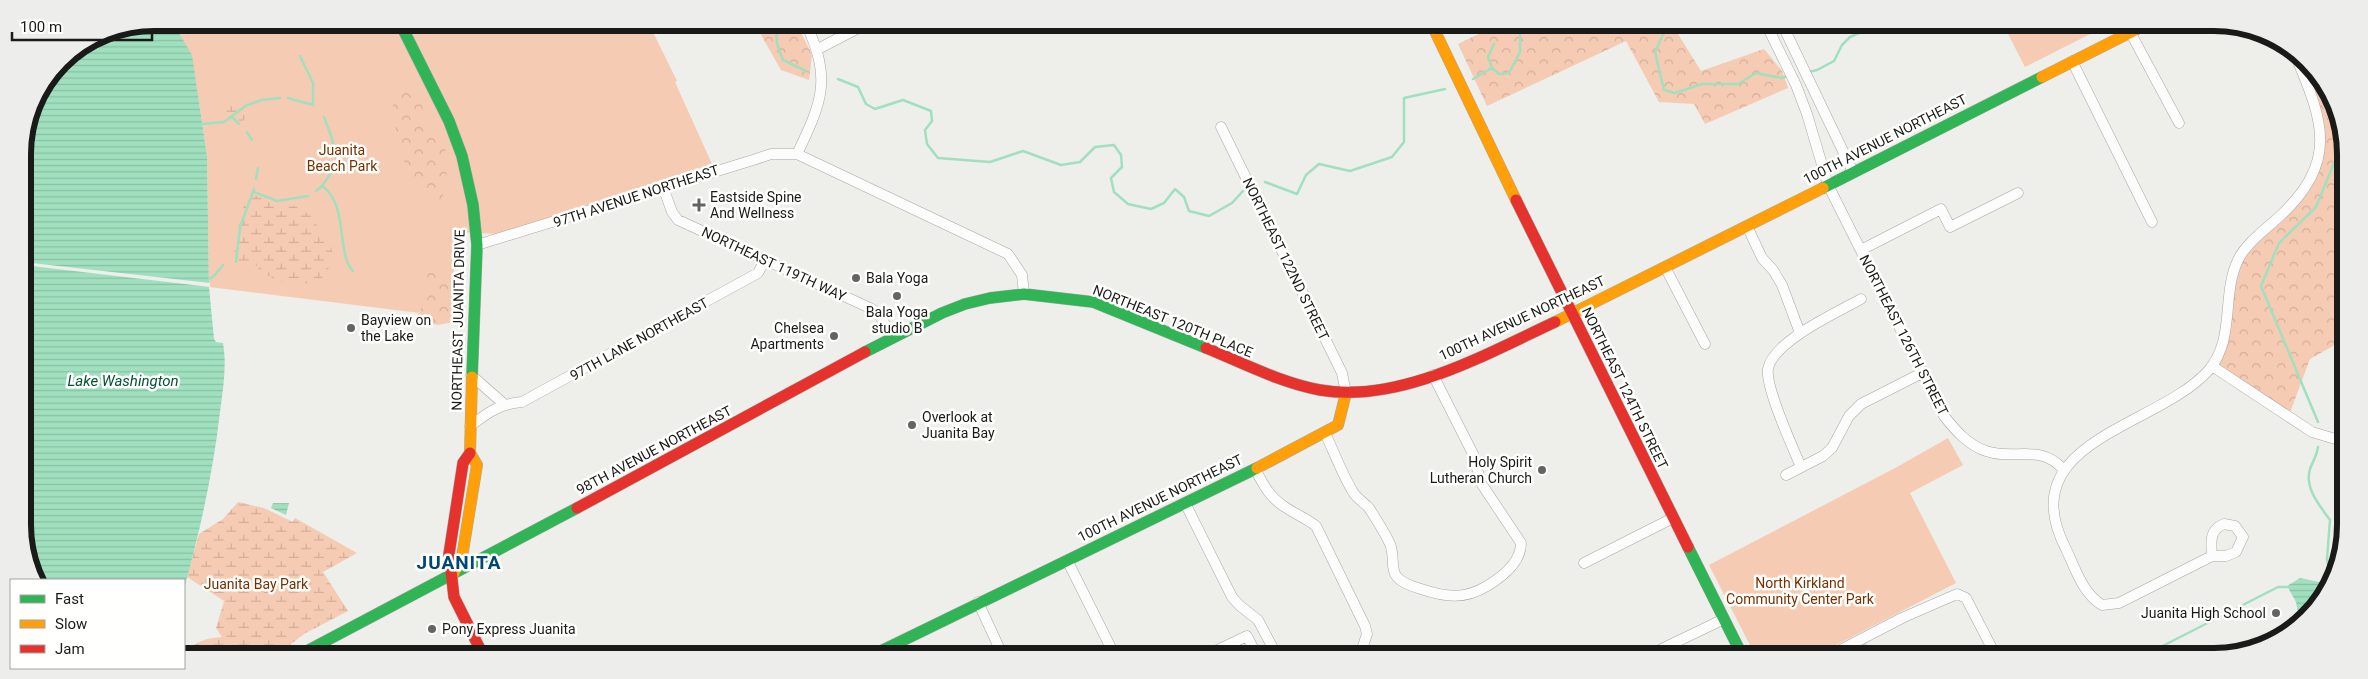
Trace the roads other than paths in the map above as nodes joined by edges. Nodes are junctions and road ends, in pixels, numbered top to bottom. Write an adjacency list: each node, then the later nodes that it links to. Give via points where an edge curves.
1 (1435, 31): 27 (main road, NORTHEAST 124TH STREET)
2 (1770, 31): 16 (street, NORTHEAST 126TH STREET, via 1796,85)
3 (1785, 31): 15 (street)
4 (2128, 31): 10 (main road, 100TH AVENUE NORTHEAST)
5 (2134, 31): 12 (street)
6 (404, 32): 21 (main road, NORTHEAST JUANITA DRIVE, via 449,121 462,156 473,205)
7 (810, 32): 9 (street)
8 (851, 32): 9 (street)
9 (818, 49): 14 (street, via 823,76 816,114)
10 (2072, 62): 15 (main road, 100TH AVENUE NORTHEAST); 19 (street)
11 (2300, 67): 31 (street, via 2314,100 2320,129 2319,161 2309,184 2238,260 2230,289 2227,332)
12 (2179, 123)
13 (1221, 127): 35 (street, NORTHEAST 122ND STREET, via 1342,373)
14 (797, 154): 17 (street, 97TH AVENUE NORTHEAST, via 771,154); 25 (street, via 1008,254 1022,275)
15 (1853, 172): 16 (main road, 100TH AVENUE NORTHEAST)
16 (1828, 185): 20 (main road, 100TH AVENUE NORTHEAST); 22 (street, NORTHEAST 126TH STREET)
17 (663, 187): 21 (street, 97TH AVENUE NORTHEAST); 23 (street, NORTHEAST 119TH WAY, via 678,220)
18 (2018, 193): 22 (street, via 1950,227 1941,209)
19 (2152, 222)
20 (1747, 226): 24 (main road, 100TH AVENUE NORTHEAST); 28 (street, via 1762,258 1782,285)
21 (477, 245): 33 (main road, NORTHEAST JUANITA DRIVE)
22 (1861, 250): 32 (street, NORTHEAST 126TH STREET)
23 (765, 260): 29 (street, NORTHEAST 119TH WAY, via 870,308 879,314); 36 (street, 97TH LANE NORTHEAST, via 758,273 677,319 522,402)
24 (1666, 267): 27 (main road, 100TH AVENUE NORTHEAST); 30 (street)
25 (1024, 294): 29 (main road, 98TH AVENUE NORTHEAST, via 965,304); 35 (main road, NORTHEAST 120TH PLACE, via 1092,302 1291,384)
26 (1861, 299): 28 (street)
27 (1571, 315): 34 (main road, 100TH AVENUE NORTHEAST); 45 (main road, NORTHEAST 124TH STREET)
28 (1800, 333): 40 (street, via 1772,361 1768,375)
29 (892, 338): 49 (main road, 98TH AVENUE NORTHEAST)
30 (1705, 344)
31 (2212, 366): 39 (street, via 2312,432); 42 (street, via 2182,394 2097,440)
32 (1922, 374): 40 (street, via 1861,404 1850,416 1832,448); 42 (street, NORTHEAST 126TH STREET, via 1944,416 1967,441 1985,451 2000,454 2041,454)
33 (471, 375): 36 (street); 37 (main road, NORTHEAST JUANITA DRIVE)
34 (1433, 376): 35 (main road, 100TH AVENUE NORTHEAST, via 1400,386); 38 (street, via 1473,454 1481,483 1521,544 1516,561 1496,581 1480,590 1454,597 1439,595 1397,578 1390,544 1368,507 1353,493)
35 (1346, 393): 38 (main road, 100TH AVENUE NORTHEAST, via 1338,425)
36 (504, 404): 37 (street, 97TH LANE NORTHEAST)
37 (470, 426): 49 (main road, NORTHEAST JUANITA DRIVE, via 470,452 463,464 449,554)
38 (1325, 433): 41 (main road, 100TH AVENUE NORTHEAST)
39 (2337, 440)
40 (1801, 467): 43 (street)
41 (1255, 469): 44 (main road, 100TH AVENUE NORTHEAST); 55 (street, via 1271,495 1284,507 1316,526 1365,626 1367,634)
42 (2063, 469): 46 (street, via 2052,506 2058,534 2089,596 2102,605 2108,606)
43 (1786, 475)
44 (1185, 502): 47 (main road, 100TH AVENUE NORTHEAST); 54 (street, via 1232,597 1258,620)
45 (1673, 518): 48 (street); 51 (main road, NORTHEAST 124TH STREET)
46 (2212, 556)
47 (1067, 560): 50 (main road, 100TH AVENUE NORTHEAST); 64 (street)
48 (1584, 563)
49 (453, 575): 60 (main road, 98TH AVENUE NORTHEAST); 61 (main road, NORTHEAST JUANITA DRIVE, via 454,597)
50 (978, 602): 62 (main road, 100TH AVENUE NORTHEAST); 63 (street)
51 (1724, 619): 56 (street); 57 (main road, NORTHEAST 124TH STREET)
52 (1223, 647): 53 (street, via 1247,636)
53 (1253, 647)
54 (1273, 647)
55 (1362, 647)
56 (1665, 647)
57 (1738, 647)
58 (1848, 647): 59 (street, via 1949,596 1963,595)
59 (1991, 647)
60 (313, 648)
61 (479, 648)
62 (888, 648)
63 (999, 648)
64 (1111, 648)

